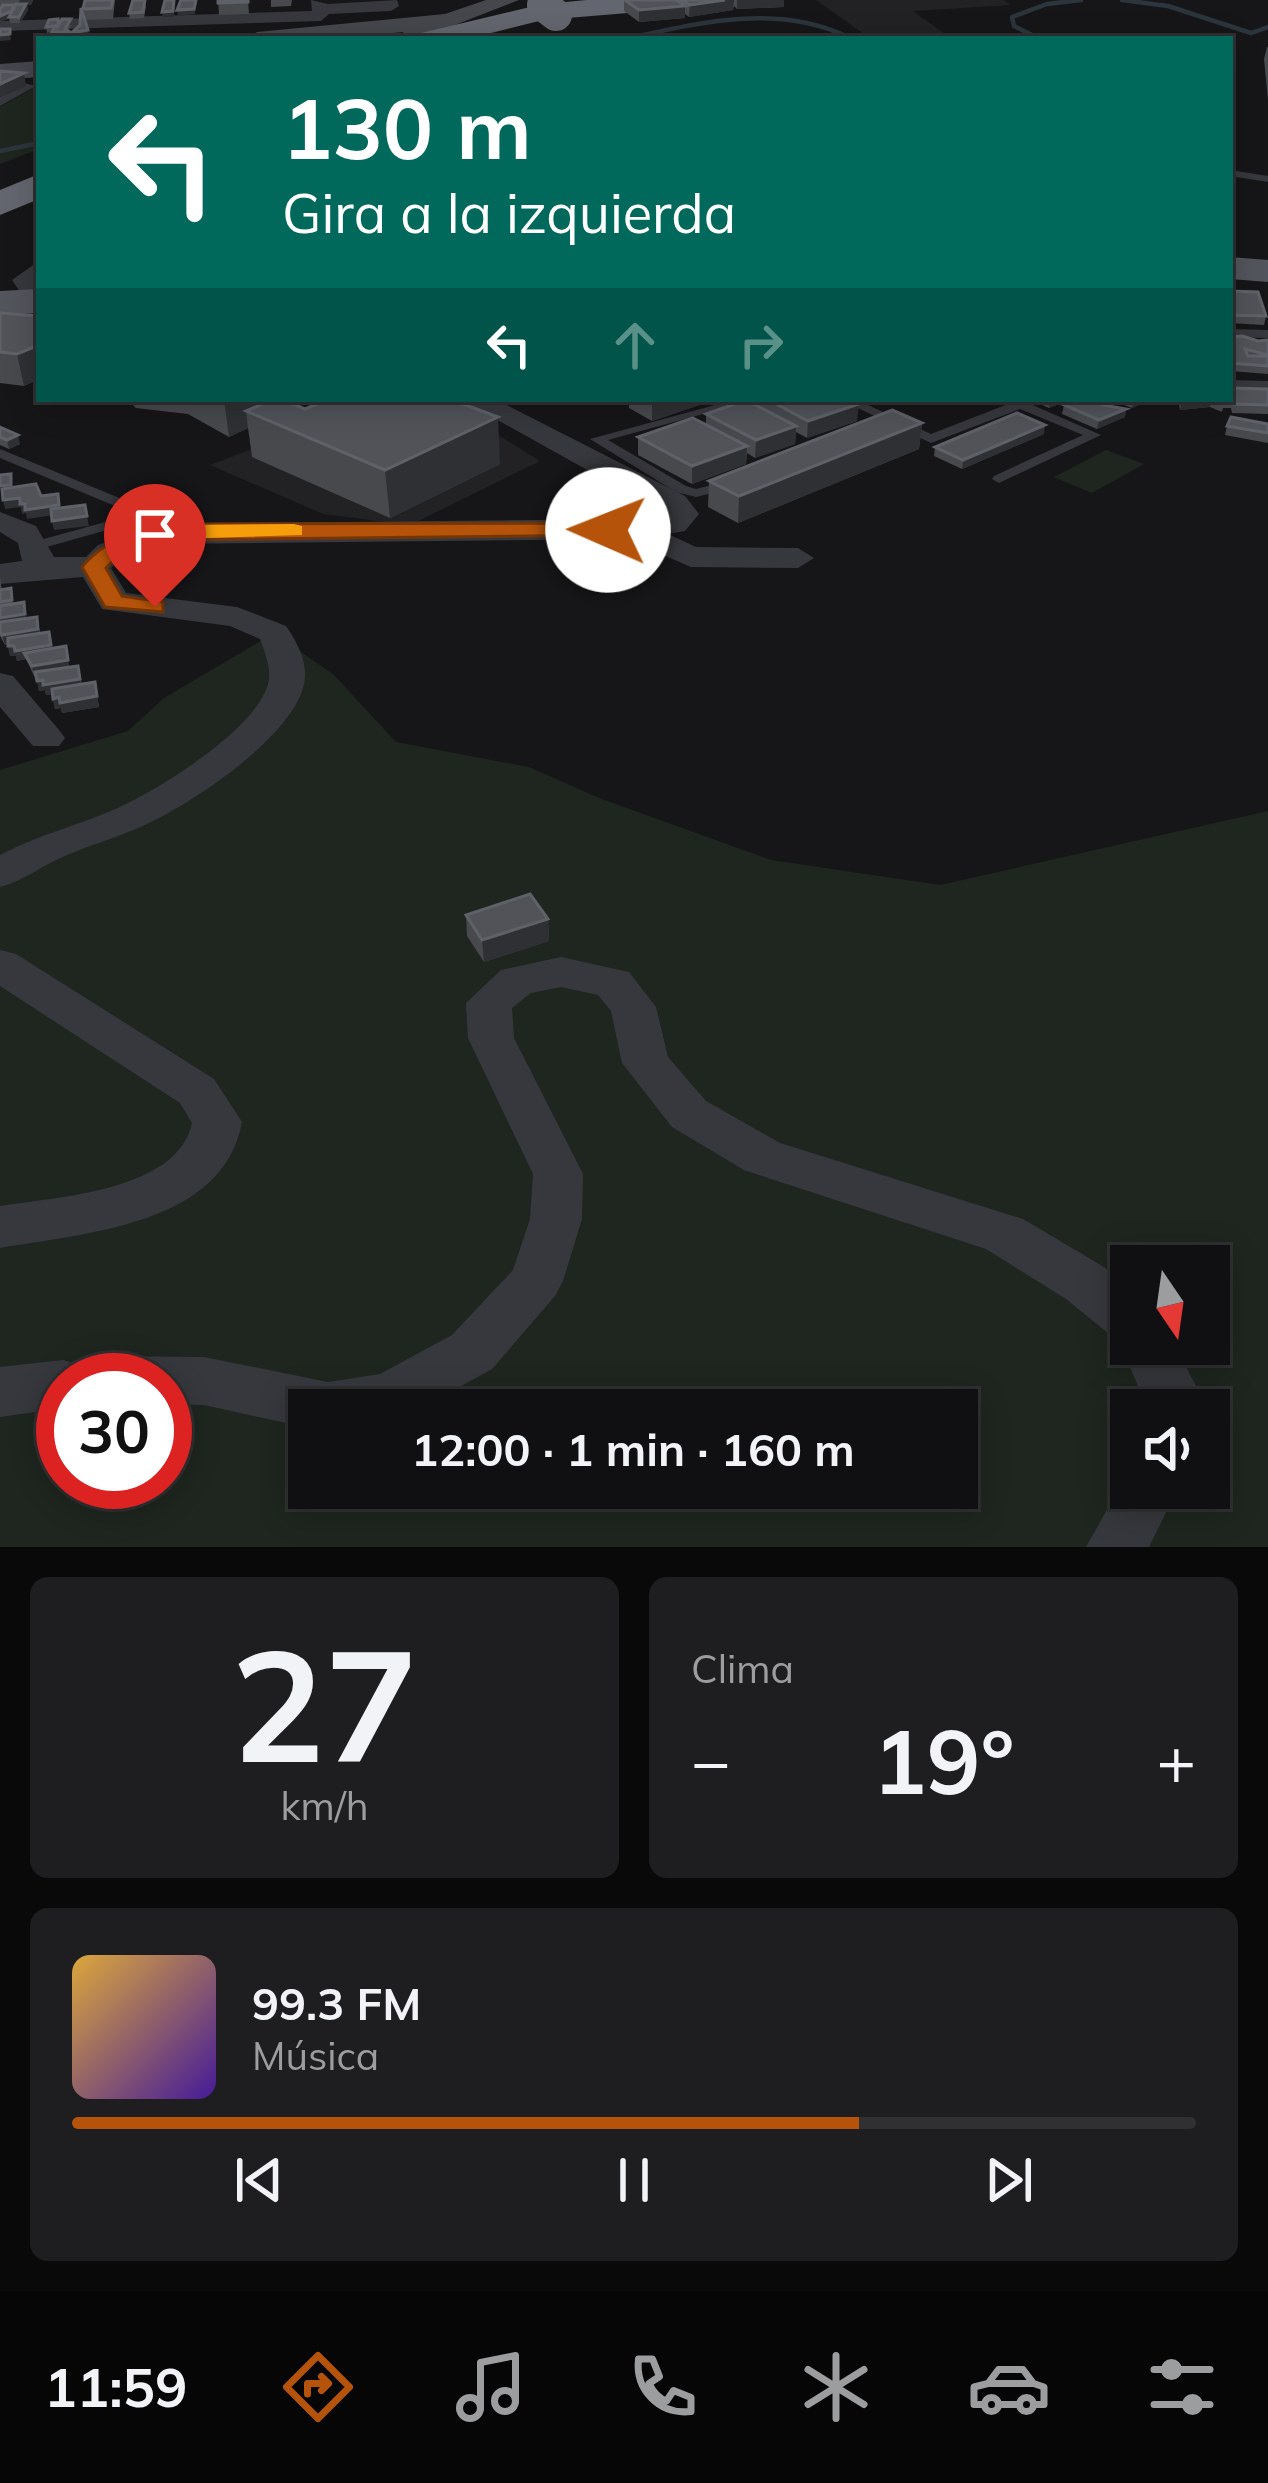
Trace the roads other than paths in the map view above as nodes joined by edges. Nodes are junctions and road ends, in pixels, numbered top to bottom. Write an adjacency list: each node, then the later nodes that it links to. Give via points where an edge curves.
1 (631, 0): 13 (highway, via 525,10)
2 (689, 0): 11 (highway)
3 (503, 2): 5 (highway); 11 (street)
4 (390, 3): 7 (street)
5 (547, 6): 14 (highway, via 545,28)
6 (0, 9): 9 (street)
7 (319, 16): 8 (street); 12 (street)
8 (254, 17): 9 (street); 9 (street); 11 (street)
9 (114, 23): 10 (street)
10 (0, 26)
11 (439, 30)
12 (364, 36)
13 (414, 36)
14 (509, 36)
15 (0, 68): 16 (street)
16 (35, 73): 17 (street)
17 (0, 100)
18 (36, 168): 21 (highway)
19 (36, 168): 24 (highway)
20 (1233, 173): 22 (lane)
21 (0, 175)
22 (1268, 179)
23 (36, 184): 25 (highway)
24 (0, 186)
25 (0, 200)
26 (1233, 333): 27 (lane)
27 (1268, 334)
28 (1233, 384): 29 (lane)
29 (1268, 385)
30 (480, 402): 36 (street)
31 (740, 402): 37 (lane)
32 (851, 402): 34 (lane)
33 (1015, 402): 34 (lane, via 931,439); 39 (lane, via 1094,435)
34 (891, 422): 35 (lane)
35 (869, 431)
36 (554, 439): 37 (street); 42 (street, via 683,514 674,524)
37 (597, 439): 40 (lane, via 681,489 716,491)
38 (0, 453): 44 (lane, via 134,508 134,518 119,526)
39 (999, 479)
40 (738, 482)
41 (0, 521): 44 (street, via 26,531)
42 (640, 529): 43 (street, via 704,559); 45 (street, via 158,533 109,552)
43 (799, 549)
44 (39, 556): 45 (street); 46 (street)
45 (94, 567): 49 (street, via 114,602 237,617 274,633 287,660 286,687 270,717 191,780 140,812)
46 (0, 574)
47 (0, 684): 48 (street)
48 (46, 738)
49 (0, 874)
50 (0, 964): 51 (street, via 196,1091 217,1122 209,1151 176,1182 122,1204)
51 (0, 1227)
52 (1110, 1305): 53 (street, via 1004,1234 762,1157 689,1114 646,1063 633,1006 613,982 561,972 517,982 489,1003 491,1038 558,1174 556,1219 536,1281 472,1352 390,1397 328,1407)
53 (192, 1381)
54 (36, 1387): 55 (street)
55 (0, 1391)
56 (1137, 1509): 57 (street)
57 (1117, 1547)

